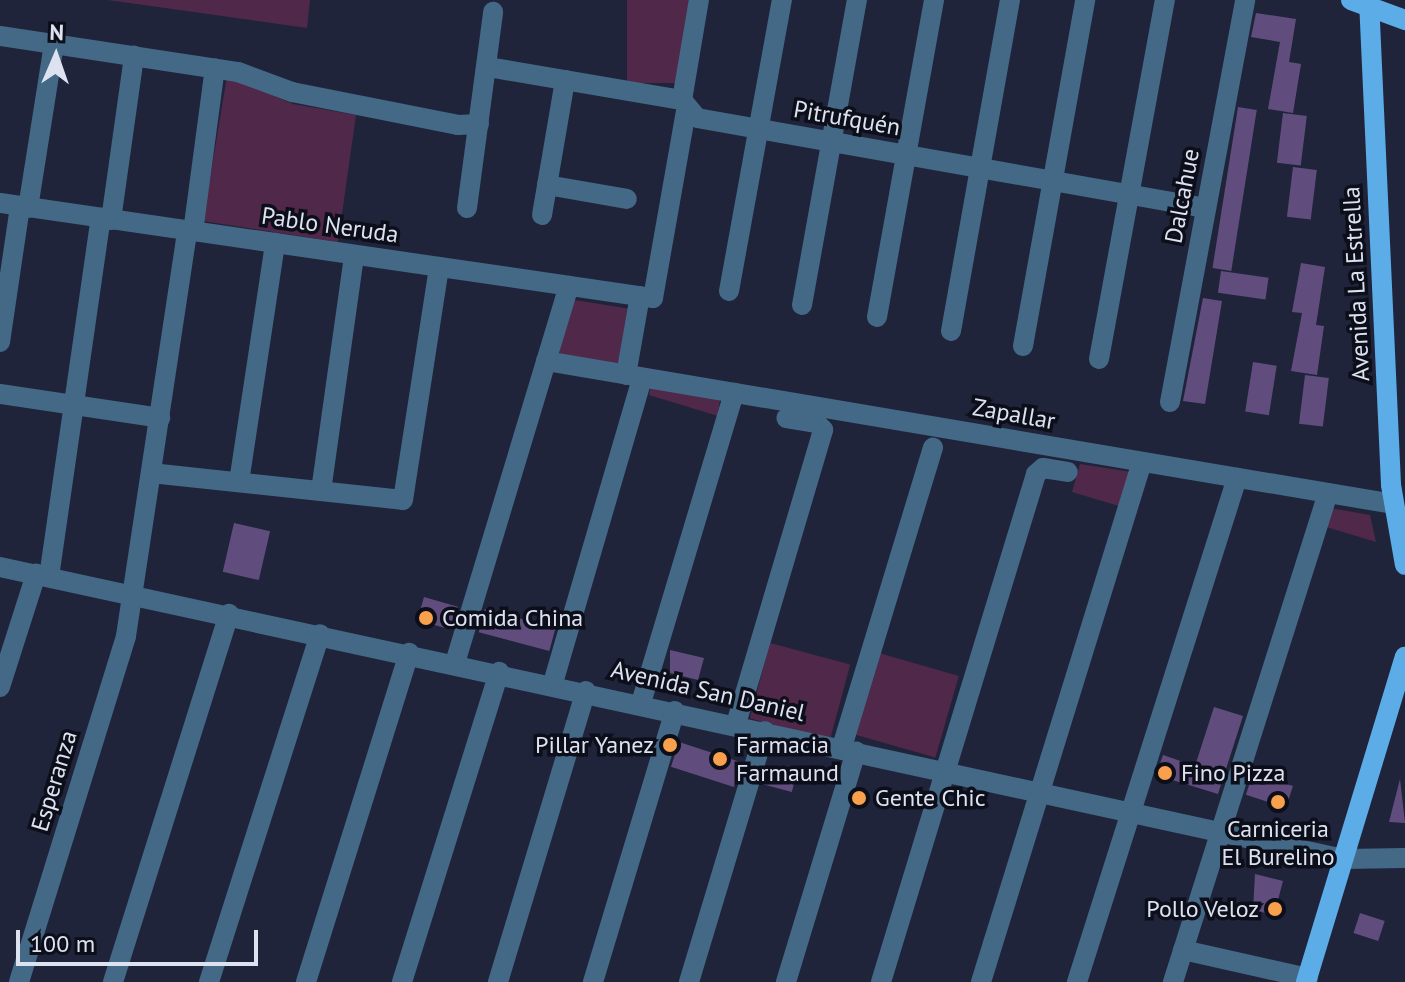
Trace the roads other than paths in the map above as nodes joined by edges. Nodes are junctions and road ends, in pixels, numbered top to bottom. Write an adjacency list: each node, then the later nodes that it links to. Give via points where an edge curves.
1 (699, 0): 18 (street)
2 (782, 0): 20 (street)
3 (857, 0): 21 (street)
4 (934, 0): 22 (street)
5 (1010, 0): 23 (street)
6 (1085, 0): 24 (street)
7 (1165, 0): 26 (street)
8 (1245, 0): 30 (street, Dalcahue)
9 (1363, 3): 11 (main road); 61 (main road, Avenida La Estrella)
10 (493, 12): 15 (street)
11 (1405, 20)
12 (0, 36): 13 (street)
13 (54, 44): 14 (street); 28 (street)
14 (134, 56): 16 (street); 32 (street)
15 (488, 67): 17 (street, Pitrufquén); 19 (street)
16 (215, 68): 19 (street, via 292,92 443,123); 33 (street, Esperanza)
17 (565, 80): 18 (street, Pitrufquén); 25 (street)
18 (684, 106): 20 (street, Pitrufquén); 39 (street)
19 (479, 124): 29 (street)
20 (759, 129): 21 (street, Pitrufquén); 38 (street)
21 (831, 142): 22 (street, Pitrufquén); 40 (street)
22 (906, 155): 23 (street, Pitrufquén); 41 (street)
23 (980, 168): 24 (street, Pitrufquén); 42 (street)
24 (1053, 181): 26 (street, Pitrufquén); 44 (street)
25 (547, 185): 27 (street); 31 (street)
26 (1129, 195): 30 (street, Pitrufquén); 45 (street)
27 (627, 199)
28 (16, 206): 32 (street, Pablo Neruda); 43 (street)
29 (467, 208)
30 (1206, 208): 50 (street, Dalcahue)
31 (542, 215)
32 (106, 219): 33 (street, Pablo Neruda); 51 (street)
33 (190, 231): 34 (street, Pablo Neruda); 52 (street, Esperanza)
34 (275, 243): 35 (street, Pablo Neruda); 59 (street)
35 (354, 255): 36 (street, Pablo Neruda); 60 (street)
36 (439, 267): 37 (street, Pablo Neruda); 60 (street, via 403,500)
37 (569, 286): 39 (street, Pablo Neruda); 46 (street)
38 (729, 291)
39 (646, 297): 47 (street)
40 (802, 305)
41 (877, 317)
42 (951, 331)
43 (0, 342)
44 (1023, 346)
45 (1099, 359)
46 (546, 361): 47 (street, Zapallar); 71 (street)
47 (634, 376): 48 (street, Zapallar); 73 (street)
48 (734, 393): 55 (street, Zapallar); 76 (street)
49 (0, 394): 51 (street)
50 (1170, 402)
51 (74, 405): 52 (street); 65 (street)
52 (160, 418): 57 (street, Esperanza)
53 (786, 418): 78 (street, via 817,423 823,430)
54 (933, 448): 80 (street)
55 (1142, 462): 58 (street, Zapallar); 82 (street)
56 (1068, 472): 81 (street, via 1037,471)
57 (151, 473): 59 (street); 66 (street, Esperanza)
58 (1237, 478): 62 (street, Zapallar); 83 (street)
59 (239, 482): 60 (street)
60 (321, 491)
61 (1396, 492): 62 (street, Zapallar); 63 (main road, Avenida La Estrella)
62 (1328, 493): 84 (street)
63 (1405, 565)
64 (0, 567): 65 (street, Avenida San Daniel)
65 (43, 576): 66 (street, Avenida San Daniel); 74 (street)
66 (135, 595): 67 (street, Avenida San Daniel); 89 (street, Esperanza)
67 (229, 614): 68 (street, Avenida San Daniel); 90 (street)
68 (320, 634): 69 (street, Avenida San Daniel); 91 (street)
69 (409, 653): 71 (street, Avenida San Daniel); 92 (street)
70 (1405, 657): 86 (main road)
71 (455, 663): 72 (street, Avenida San Daniel)
72 (499, 672): 73 (street, Avenida San Daniel); 93 (street)
73 (553, 683): 75 (street, Avenida San Daniel)
74 (0, 687)
75 (586, 691): 76 (street, Avenida San Daniel); 94 (street)
76 (641, 703): 77 (street, Avenida San Daniel)
77 (675, 711): 78 (street, Avenida San Daniel); 95 (street)
78 (736, 724): 79 (street, Avenida San Daniel)
79 (765, 731): 80 (street, Avenida San Daniel); 96 (street)
80 (849, 749): 81 (street, Avenida San Daniel); 97 (street)
81 (944, 770): 82 (street, Avenida San Daniel); 98 (street)
82 (1043, 792): 83 (street, Avenida San Daniel); 99 (street)
83 (1133, 812): 84 (street, Avenida San Daniel); 100 (street)
84 (1221, 832): 86 (street, Avenida San Daniel); 87 (street)
85 (1405, 858): 86 (street, Avenida San Daniel)
86 (1344, 859): 88 (main road)
87 (1183, 950): 88 (street); 101 (street)
88 (1307, 980)
89 (19, 982)
90 (113, 982)
91 (209, 982)
92 (306, 982)
93 (402, 982)
94 (498, 982)
95 (593, 982)
96 (689, 982)
97 (786, 982)
98 (881, 982)
99 (981, 982)
100 (1077, 982)
101 (1173, 982)

